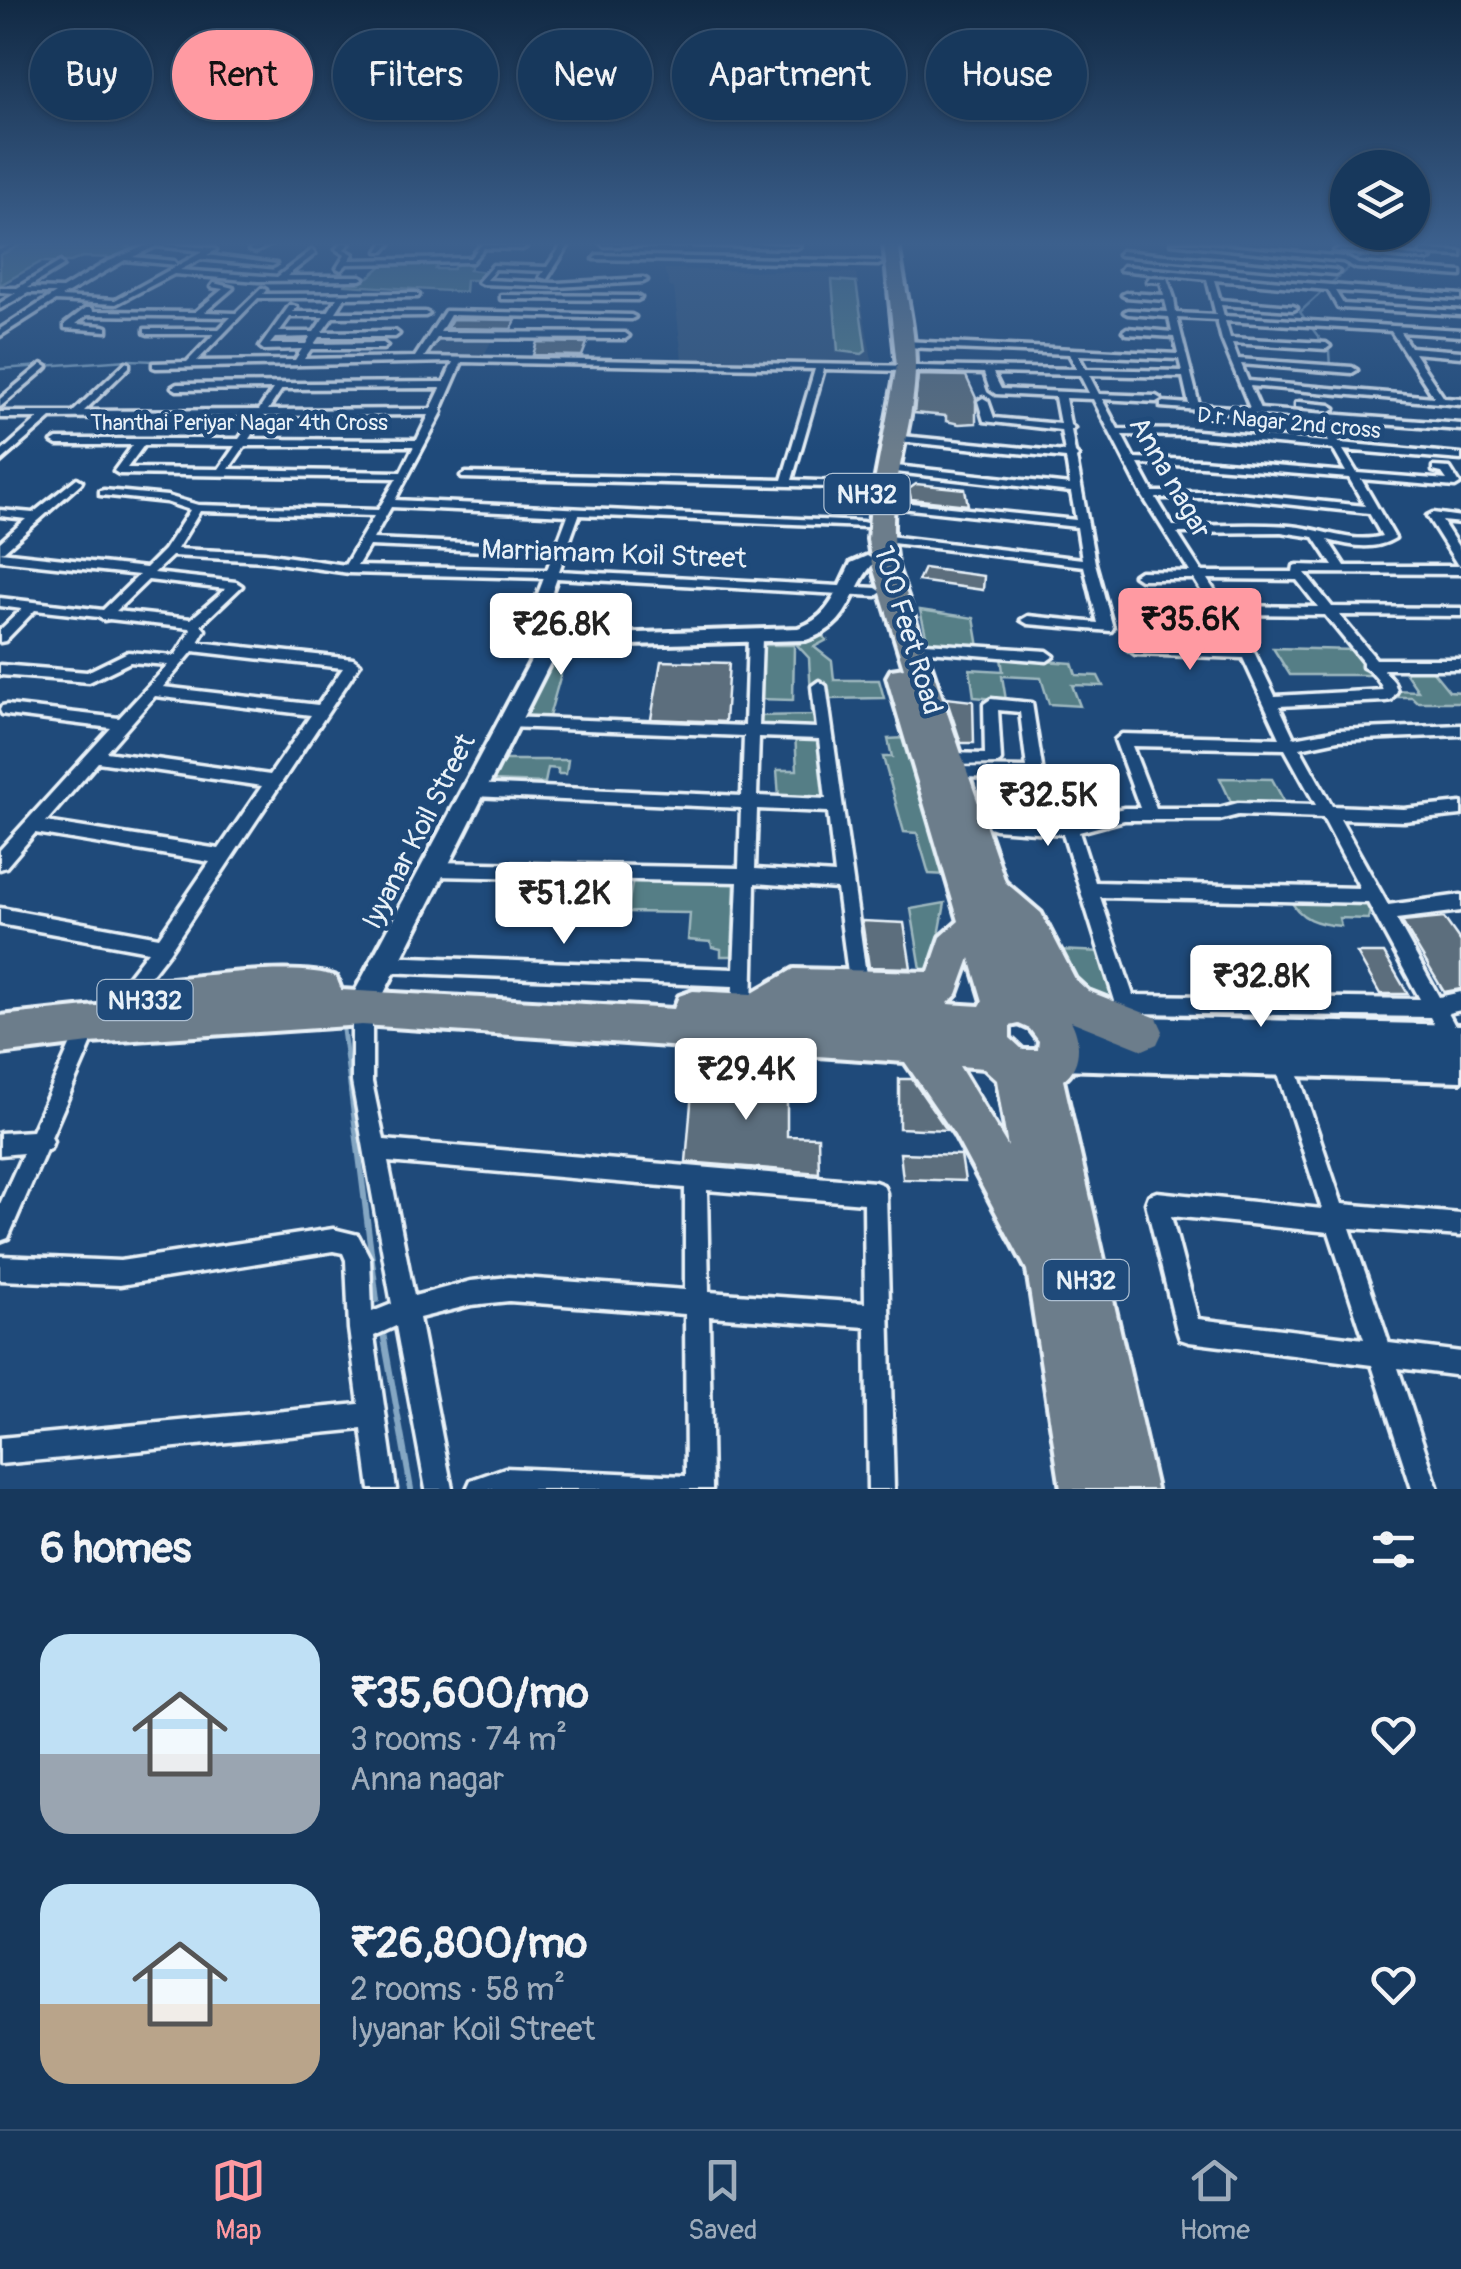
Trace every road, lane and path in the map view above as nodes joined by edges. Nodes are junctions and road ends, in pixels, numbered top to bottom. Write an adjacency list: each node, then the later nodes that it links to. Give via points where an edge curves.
1 (33, 312): 24 (street)
2 (241, 312): 15 (street)
3 (288, 312): 29 (street)
4 (309, 312): 13 (street)
5 (632, 312): 17 (street)
6 (889, 312): 42 (highway, 100 Feet Road / NH32)
7 (896, 312): 42 (highway, 100 Feet Road / NH32)
8 (1134, 312): 16 (street)
9 (1173, 312): 16 (street)
10 (1220, 312): 18 (street)
11 (84, 313): 12 (street); 19 (street, via 68,326)
12 (198, 314): 15 (street)
13 (330, 314): 14 (street); 25 (street)
14 (425, 314)
15 (239, 315): 23 (street)
16 (1174, 316): 18 (street); 31 (street)
17 (631, 317): 27 (street, via 448,314); 30 (street)
18 (1222, 319): 22 (street); 32 (street)
19 (104, 329)
20 (148, 331): 23 (street)
21 (1127, 331): 31 (street)
22 (1395, 331): 28 (street); 38 (street)
23 (222, 332): 51 (street)
24 (0, 334)
25 (318, 334): 26 (street); 29 (street); 33 (street)
26 (395, 334)
27 (435, 334): 30 (street); 43 (street)
28 (1461, 334)
29 (271, 335): 36 (street)
30 (625, 336): 46 (street)
31 (1178, 336): 40 (street)
32 (1226, 340): 35 (street); 44 (street)
33 (309, 346): 34 (street); 36 (street); 47 (street)
34 (383, 346)
35 (1326, 346)
36 (268, 347): 49 (street)
37 (1071, 350): 40 (street); 42 (street); 56 (street, Anna nagar)
38 (1409, 350): 39 (street); 67 (street)
39 (1458, 356)
40 (1184, 357): 57 (street)
41 (458, 359): 43 (street); 46 (street); 61 (street)
42 (899, 359): 54 (street); 55 (street); 85 (highway, 100 Feet Road / NH32); 105 (highway, 100 Feet Road / NH32)
43 (418, 360): 45 (street)
44 (1235, 361): 52 (street); 58 (street)
45 (374, 362): 47 (street); 60 (street)
46 (616, 362): 54 (street)
47 (297, 363): 49 (street)
48 (126, 364): 78 (street)
49 (254, 364): 51 (street)
50 (156, 365): 51 (street)
51 (188, 365)
52 (1300, 366): 63 (street); 64 (street, via 1355,374)
53 (42, 367): 70 (street)
54 (820, 368): 102 (street)
55 (987, 369): 56 (street); 65 (street, via 999,392)
56 (1079, 371): 57 (street); 66 (street, Anna nagar)
57 (1184, 374): 72 (street)
58 (1243, 384): 63 (street); 77 (street)
59 (177, 386): 62 (street)
60 (358, 386): 61 (street); 62 (street)
61 (446, 386): 74 (street)
62 (279, 387): 79 (street)
63 (1313, 390): 64 (street); 75 (street)
64 (1369, 394): 67 (street); 76 (street)
65 (1060, 396): 66 (street); 83 (street)
66 (1093, 397): 72 (street); 84 (street, Anna nagar)
67 (1440, 400): 69 (street)
68 (983, 401): 83 (street, via 992,421)
69 (1461, 402)
70 (0, 404)
71 (1299, 405): 75 (street)
72 (1195, 408): 77 (street)
73 (1347, 410): 75 (street)
74 (437, 412): 79 (street); 89 (street)
75 (1321, 412): 77 (street); 82 (street); 90 (street)
76 (1382, 412)
77 (1256, 413)
78 (76, 414): 79 (street); 81 (street)
79 (260, 414): 88 (street)
80 (0, 415): 81 (street)
81 (48, 415): 93 (street)
82 (1461, 427)
83 (1069, 428): 91 (street)
84 (1112, 432): 90 (street, D.r. Nagar 2nd cross); 94 (street, Anna nagar)
85 (892, 438): 91 (street); 95 (highway, 100 Feet Road / NH32)
86 (56, 442): 87 (street, Thanthai Periyar Nagar 4th Cross)
87 (141, 442): 88 (street, Thanthai Periyar Nagar 4th Cross); 97 (street, via 119,471)
88 (240, 442): 89 (street, Thanthai Periyar Nagar 4th Cross); 97 (street)
89 (421, 442): 98 (street)
90 (1333, 445): 92 (street, D.r. Nagar 2nd cross); 100 (street)
91 (1073, 456): 103 (street)
92 (1461, 457)
93 (0, 459)
94 (1129, 461): 100 (street); 106 (street, Anna nagar)
95 (887, 468): 103 (street); 105 (highway, 100 Feet Road / NH32)
96 (1437, 469): 100 (street, via 1455,484)
97 (222, 472): 98 (street)
98 (404, 476): 108 (street)
99 (466, 476): 102 (street)
100 (1353, 476): 109 (street)
101 (76, 481): 112 (street)
102 (786, 483): 105 (street)
103 (1077, 489): 114 (street)
104 (104, 494): 107 (street)
105 (875, 494): 114 (street); 116 (highway, 100 Feet Road / NH32)
106 (1148, 495): 109 (street, via 1228,495); 115 (street, Anna nagar)
107 (197, 508): 108 (street); 121 (street)
108 (385, 508): 111 (street); 118 (street)
109 (1374, 510): 117 (street, via 1385,541)
110 (0, 513): 112 (street)
111 (574, 513): 116 (street); 120 (street)
112 (35, 518): 119 (street)
113 (1461, 520): 124 (street, via 1433,516)
114 (1084, 524): 125 (street)
115 (1170, 530): 117 (street, via 1296,530); 132 (street, Anna nagar)
116 (871, 532): 123 (highway, 100 Feet Road / NH32); 125 (street); 148 (highway, 100 Feet Road / NH32)
117 (1320, 537): 126 (street)
118 (366, 542): 120 (street); 127 (street)
119 (0, 548)
120 (562, 551): 130 (street)
121 (169, 552): 127 (street, Marriamam Koil Street); 129 (street)
122 (0, 556): 129 (street)
123 (866, 561): 134 (street, via 857,566); 135 (highway, 100 Feet Road / NH32)
124 (1461, 561)
125 (1089, 563): 142 (street, via 1106,628)
126 (1341, 568): 128 (street); 133 (street, via 1298,569)
127 (349, 569): 130 (street, Marriamam Koil Street)
128 (1461, 570)
129 (146, 574): 141 (street); 143 (street, via 236,586)
130 (550, 575): 134 (street, Marriamam Koil Street); 146 (street, via 531,631)
131 (1140, 575): 132 (street)
132 (1200, 575): 133 (street); 138 (street, Anna nagar)
133 (1300, 576): 139 (street)
134 (850, 591): 135 (street, Marriamam Koil Street); 145 (street, via 836,615 815,631)
135 (876, 592): 189 (highway, 100 Feet Road / NH32)
136 (0, 602): 137 (street)
137 (32, 606): 141 (street); 144 (street)
138 (1222, 610): 139 (street); 150 (street, Anna nagar)
139 (1327, 612): 140 (street); 153 (street)
140 (1461, 612)
141 (104, 616): 143 (street)
142 (1028, 620)
143 (194, 624): 147 (street, via 198,630)
144 (0, 638)
145 (755, 638): 146 (street); 164 (street)
146 (551, 641): 161 (street, Iyyanar Koil Street)
147 (190, 646): 152 (street); 160 (street, via 354,664)
148 (910, 646): 151 (street); 168 (highway, 100 Feet Road / NH32)
149 (1135, 649): 150 (street)
150 (1248, 654): 158 (street, Anna nagar)
151 (1047, 656)
152 (179, 661): 155 (street, via 138,655 89,677); 157 (street)
153 (1368, 664): 154 (street); 158 (street, via 1389,685 1386,696)
154 (1461, 664)
155 (0, 670)
156 (818, 686): 165 (street)
157 (151, 691): 160 (street); 162 (street)
158 (1271, 702): 166 (street, Anna nagar)
159 (7, 710): 162 (street)
160 (322, 711): 169 (street)
161 (507, 722): 164 (street); 170 (street, Iyyanar Koil Street)
162 (122, 724): 167 (street)
163 (1461, 730): 166 (street, via 1338,735)
164 (751, 733): 165 (street); 171 (street)
165 (824, 734): 172 (street)
166 (1290, 744): 174 (street, via 1122,740); 175 (street, Anna nagar)
167 (94, 756): 169 (street); 177 (street)
168 (952, 766): 168 (street, via 993,760 991,704 1027,707 1034,774); 185 (highway, 100 Feet Road / NH32)
169 (274, 782): 179 (street)
170 (473, 790): 171 (street); 181 (street, Iyyanar Koil Street)
171 (752, 803): 172 (street); 182 (street)
172 (836, 806): 183 (street)
173 (1461, 809): 175 (street)
174 (1150, 813): 175 (street); 178 (street)
175 (1331, 814): 187 (street, Anna nagar)
176 (995, 822): 178 (street)
177 (32, 826): 179 (street); 180 (street)
178 (1069, 828): 184 (street)
179 (224, 858): 190 (street)
180 (0, 862)
181 (435, 869): 182 (street); 191 (street, Iyyanar Koil Street)
182 (745, 875): 183 (street); 193 (street)
183 (844, 882): 192 (street)
184 (1092, 889): 187 (street); 198 (street)
185 (988, 890): 198 (highway, via 1028,924 1062,992 1075,1004); 200 (highway, 100 Feet Road / NH32)
186 (1461, 903): 187 (street)
187 (1380, 904): 195 (street, Anna nagar)
188 (0, 916): 190 (street)
189 (979, 926): 192 (highway, via 954,949 944,982 933,992); 200 (highway, 100 Feet Road / NH32)
190 (163, 946): 196 (street)
191 (372, 988): 193 (highway); 196 (highway); 201 (highway); 206 (street, via 362,1082)
192 (859, 989): 193 (highway, via 794,987)
193 (747, 1001): 200 (highway)
194 (1461, 1001): 195 (street)
195 (1434, 1008): 198 (street); 202 (street, Anna nagar)
196 (102, 1011): 197 (highway, NH332); 199 (highway); 204 (street)
197 (0, 1017)
198 (1127, 1018): 200 (street); 202 (street)
199 (0, 1035)
200 (1023, 1039): 201 (highway); 203 (street); 211 (highway, NH32); 228 (highway, NH32)
201 (915, 1044): 211 (highway, via 958,1098)
202 (1458, 1048): 203 (street)
203 (1284, 1061): 208 (street)
204 (42, 1141): 205 (street); 210 (street)
205 (0, 1144)
206 (374, 1150): 207 (street); 214 (street)
207 (696, 1178): 213 (street); 215 (street, via 875,1193)
208 (1335, 1218): 209 (street); 217 (street); 217 (street, via 1157,1203 1189,1330)
209 (1461, 1225)
210 (0, 1230)
211 (1052, 1267): 227 (highway, NH32)
212 (0, 1268): 216 (street, via 120,1274 333,1240 350,1243 358,1258)
213 (697, 1300): 214 (street, via 496,1290); 215 (street); 225 (street)
214 (404, 1309): 216 (street); 222 (street)
215 (877, 1316): 226 (street)
216 (361, 1329): 219 (street)
217 (1380, 1356): 218 (street); 229 (street)
218 (1461, 1364)
219 (374, 1415): 220 (street); 221 (street)
220 (0, 1451)
221 (384, 1489)
222 (438, 1489)
223 (480, 1489): 224 (street, via 504,1481)
224 (684, 1489)
225 (699, 1489)
226 (881, 1489)
227 (1088, 1489)
228 (1129, 1489)
229 (1424, 1489)

